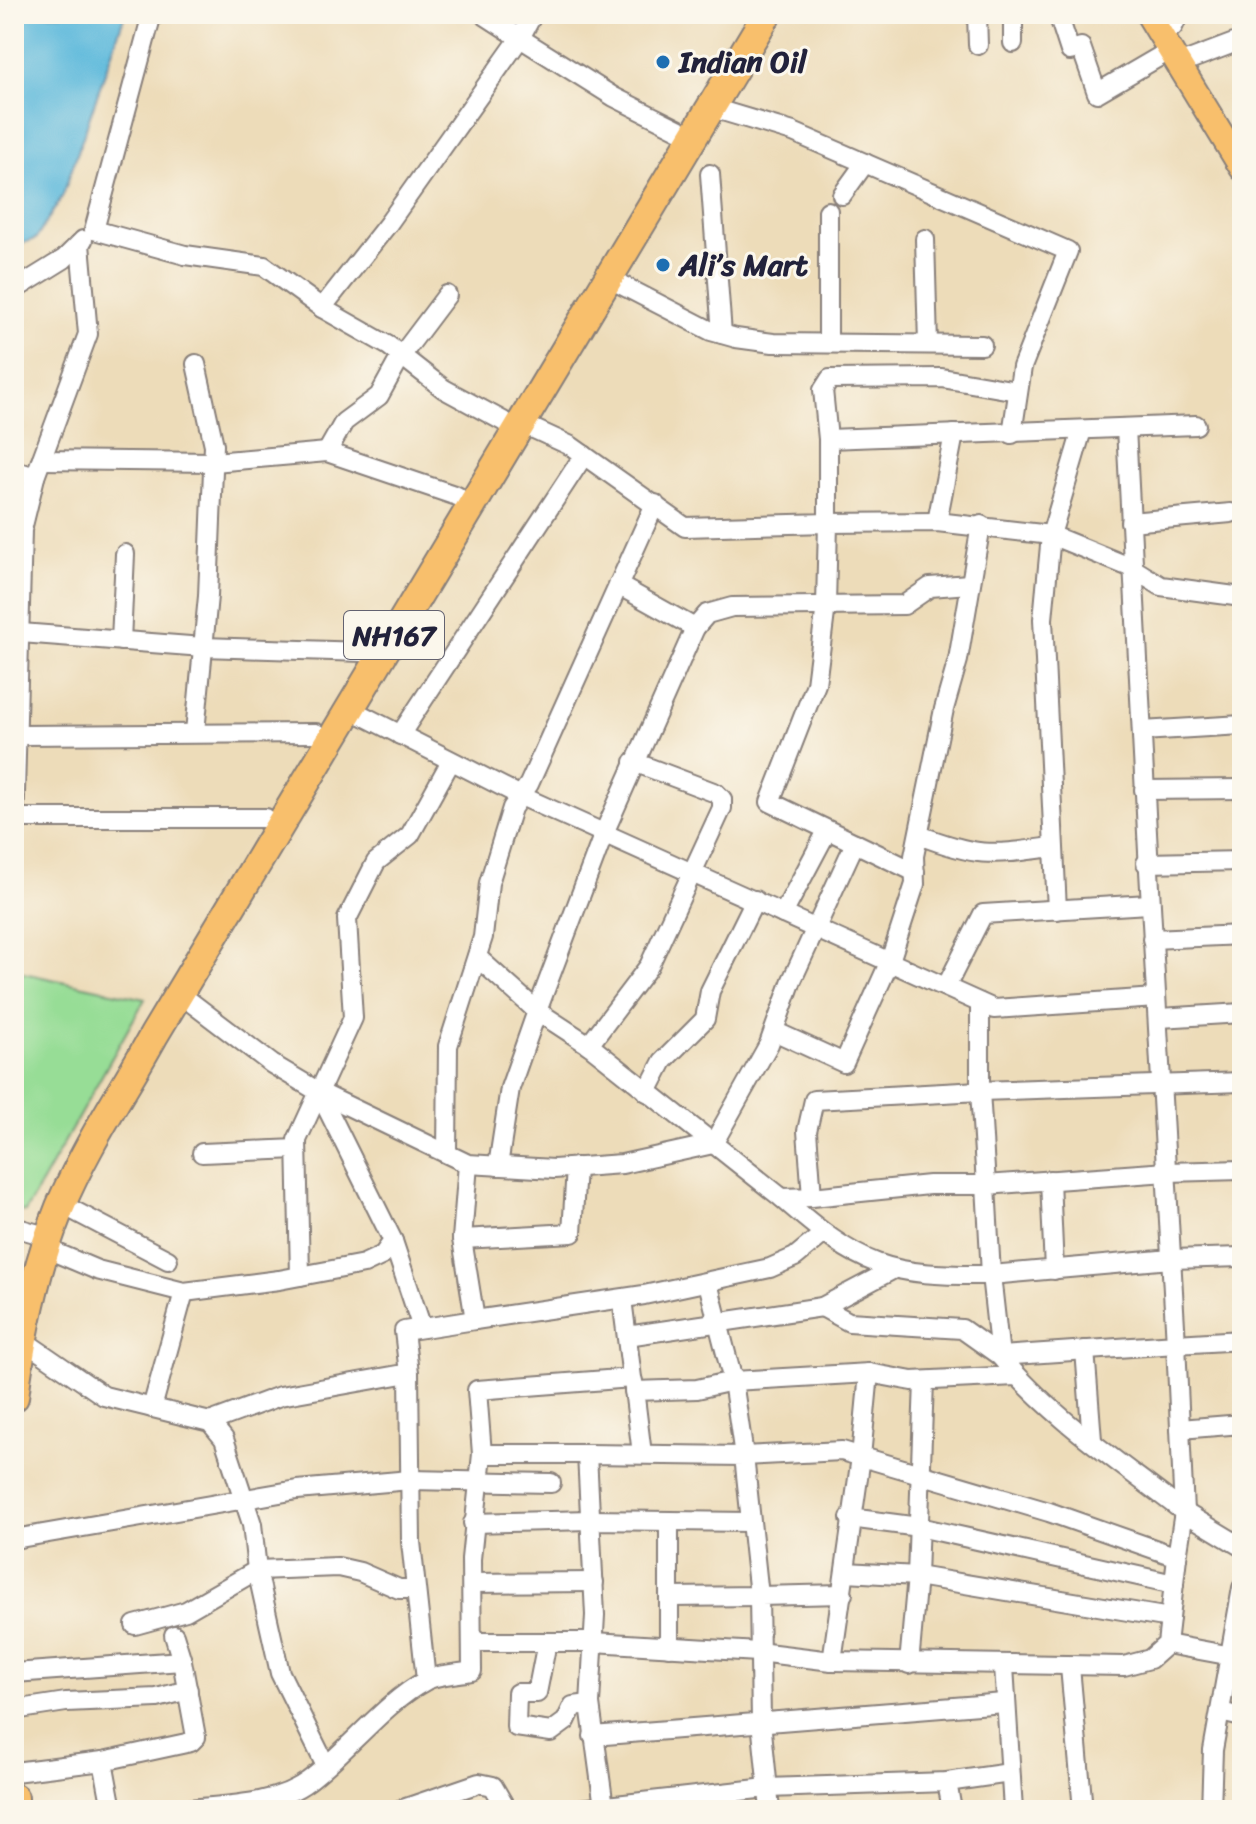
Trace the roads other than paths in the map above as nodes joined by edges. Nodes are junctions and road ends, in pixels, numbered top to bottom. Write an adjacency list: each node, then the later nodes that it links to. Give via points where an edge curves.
1 (152, 14): 24 (street)
2 (483, 14): 12 (street)
3 (533, 14): 12 (street)
4 (750, 14): 18 (highway, NH167)
5 (767, 14): 17 (highway, NH167)
6 (977, 14): 16 (street)
7 (1013, 14): 15 (street)
8 (1058, 14): 14 (street, via 1070,51 1081,47 1097,93)
9 (1179, 14): 14 (street)
10 (1240, 14): 11 (street)
11 (1242, 20)
12 (520, 38): 18 (street, via 614,97); 30 (street)
13 (1242, 40): 14 (street, via 1189,60)
14 (1163, 42): 20 (main road)
15 (1013, 43)
16 (978, 45)
17 (709, 107): 18 (highway, NH167); 19 (street, via 793,132)
18 (685, 132): 27 (highway, NH167); 38 (highway, NH167)
19 (865, 163): 22 (street); 37 (street, via 1068,251)
20 (1242, 168)
21 (710, 174): 31 (street)
22 (842, 195)
23 (828, 211): 32 (street)
24 (94, 230): 26 (street); 30 (street, via 185,255 264,266)
25 (925, 239): 33 (street)
26 (80, 244): 28 (street); 48 (street, via 88,334)
27 (610, 279): 31 (street); 38 (highway, NH167)
28 (14, 290)
29 (447, 295): 35 (street)
30 (322, 308): 35 (street)
31 (722, 334): 32 (street, via 773,343)
32 (828, 343): 33 (street)
33 (928, 344): 34 (street)
34 (982, 345)
35 (401, 356): 38 (street, via 444,389); 45 (street, via 379,396 344,422)
36 (196, 364): 47 (street)
37 (1017, 391): 43 (street); 44 (street, via 942,378 830,379 823,390)
38 (512, 422): 46 (street, via 550,434); 50 (highway, NH167); 70 (highway, NH167)
39 (1196, 425): 40 (street)
40 (1126, 428): 41 (street); 54 (street)
41 (1082, 430): 43 (street); 58 (street)
42 (954, 434): 43 (street); 44 (street); 53 (street)
43 (1012, 434)
44 (828, 439): 55 (street)
45 (327, 452): 47 (street); 50 (street)
46 (584, 455): 51 (street); 76 (street)
47 (214, 462): 48 (street); 68 (street)
48 (38, 469): 49 (street); 57 (street)
49 (14, 470)
50 (457, 496): 69 (highway, NH167)
51 (655, 504): 55 (street, via 685,527); 62 (street)
52 (1231, 513): 54 (street)
53 (937, 522): 55 (street); 56 (street)
54 (1130, 522): 60 (street)
55 (828, 523): 64 (street)
56 (981, 525): 58 (street); 61 (street)
57 (18, 532): 66 (street)
58 (1051, 535): 60 (street); 89 (street, via 1043,619)
59 (125, 554): 67 (street)
60 (1132, 568): 63 (street, via 1161,586); 72 (street)
61 (969, 584): 64 (street, via 930,587 904,605); 87 (street, via 958,660)
62 (618, 585): 65 (street); 81 (street)
63 (1242, 597)
64 (826, 605): 65 (street, via 732,607 707,614); 85 (street, via 816,684 770,802)
65 (695, 628): 78 (street)
66 (21, 633): 67 (street); 75 (street)
67 (121, 641): 68 (street)
68 (203, 647): 69 (street); 73 (street)
69 (364, 652): 74 (highway, NH167)
70 (350, 709): 76 (street); 104 (highway, NH167)
71 (1242, 725): 72 (street)
72 (1142, 731): 80 (street)
73 (195, 732): 74 (street); 75 (street)
74 (316, 733): 83 (highway, NH167)
75 (19, 735): 82 (street)
76 (400, 735): 77 (street)
77 (451, 761): 81 (street); 115 (street, via 410,835 376,862 347,919 353,1018)
78 (634, 762): 86 (street); 93 (street, via 722,799)
79 (1242, 789): 80 (street)
80 (1144, 790): 91 (street)
81 (521, 796): 86 (street); 101 (street, via 512,808 489,883)
82 (15, 818): 83 (street); 84 (street)
83 (266, 818): 132 (highway, NH167, via 80,1139)
84 (14, 830)
85 (827, 831): 88 (street); 97 (street)
86 (604, 833): 93 (street); 107 (street)
87 (919, 835): 89 (street, via 991,856); 92 (street)
88 (855, 843): 92 (street); 98 (street)
89 (1053, 847): 96 (street)
90 (1242, 861): 91 (street)
91 (1146, 863): 95 (street)
92 (915, 872): 102 (street)
93 (693, 873): 94 (street); 111 (street, via 649,966)
94 (755, 900): 97 (street); 116 (street, via 710,991 705,1019 663,1061)
95 (1149, 904): 96 (street); 100 (street)
96 (1057, 910): 103 (street, via 983,914)
97 (783, 914): 98 (street)
98 (815, 929): 102 (street); 110 (street)
99 (1242, 935): 100 (street)
100 (1152, 939): 105 (street)
101 (477, 957): 107 (street); 120 (street, via 448,1046)
102 (890, 961): 103 (street); 110 (street, via 844,1063)
103 (946, 987): 106 (street)
104 (180, 994): 115 (street, via 272,1064); 130 (highway, NH167)
105 (1156, 998): 106 (street, via 994,1009); 109 (street)
106 (980, 1003): 114 (street)
107 (537, 1011): 111 (street); 122 (street, via 510,1088)
108 (1242, 1013): 109 (street)
109 (1160, 1018): 113 (street)
110 (774, 1031): 117 (street)
111 (589, 1045): 116 (street)
112 (1242, 1082): 113 (street)
113 (1161, 1083): 114 (street); 125 (street)
114 (980, 1091): 127 (street); 128 (street, via 814,1100 807,1131)
115 (319, 1092): 118 (street, via 302,1124); 120 (street); 134 (street)
116 (647, 1092): 117 (street)
117 (713, 1144): 123 (street, via 622,1164); 129 (street)
118 (297, 1149): 119 (street); 141 (street)
119 (202, 1153)
120 (447, 1153): 121 (street)
121 (468, 1164): 122 (street); 133 (street)
122 (498, 1166): 123 (street)
123 (576, 1167): 133 (street, via 572,1233)
124 (1242, 1170): 125 (street)
125 (1167, 1172): 126 (street); 136 (street)
126 (1050, 1180): 127 (street); 139 (street)
127 (986, 1185): 128 (street); 140 (street)
128 (812, 1197): 129 (street)
129 (782, 1198): 131 (street)
130 (61, 1204): 132 (highway, NH167); 137 (street)
131 (823, 1234): 138 (street); 142 (street, via 795,1257 770,1268)
132 (36, 1236): 143 (street, via 97,1270); 145 (highway, NH167); 151 (highway, NH167)
133 (462, 1239): 147 (street)
134 (393, 1241): 141 (street, via 383,1255 364,1264); 149 (street)
135 (1242, 1257): 136 (street)
136 (1171, 1259): 139 (street); 153 (street)
137 (168, 1260)
138 (892, 1270): 140 (street); 146 (street)
139 (1054, 1270): 140 (street)
140 (991, 1275): 155 (street)
141 (300, 1276): 143 (street)
142 (708, 1283): 144 (street); 148 (street)
143 (184, 1292): 163 (street)
144 (622, 1299): 147 (street); 150 (street)
145 (14, 1303)
146 (822, 1307): 148 (street); 155 (street, via 849,1322 962,1329)
147 (475, 1320): 149 (street)
148 (716, 1322): 150 (street); 159 (street)
149 (422, 1328): 156 (street, via 404,1331)
150 (627, 1336): 161 (street)
151 (21, 1339): 162 (highway, NH167); 163 (street, via 104,1396)
152 (1242, 1340): 153 (street)
153 (1176, 1344): 154 (street); 166 (street)
154 (1085, 1350): 155 (street); 167 (street)
155 (1000, 1356): 158 (street)
156 (409, 1373): 164 (street, via 280,1396); 174 (street)
157 (869, 1373): 159 (street); 160 (street); 172 (street)
158 (1016, 1376): 160 (street); 167 (street)
159 (733, 1381): 161 (street, via 697,1389); 171 (street)
160 (924, 1381): 173 (street)
161 (633, 1385): 168 (street, via 477,1390); 170 (street)
162 (14, 1397)
163 (152, 1408): 164 (street)
164 (210, 1422): 177 (street, via 233,1458)
165 (1242, 1424): 166 (street)
166 (1180, 1429): 178 (street)
167 (1092, 1440): 178 (street)
168 (482, 1454): 169 (street); 175 (street)
169 (587, 1454): 170 (street); 180 (street)
170 (642, 1454): 171 (street)
171 (744, 1456): 172 (street, via 842,1451); 182 (street)
172 (861, 1457): 173 (street); 179 (street)
173 (920, 1474): 184 (street); 187 (street)
174 (410, 1480): 175 (street); 177 (street); 195 (street)
175 (479, 1480): 176 (street); 183 (street)
176 (551, 1483)
177 (244, 1500): 185 (street); 188 (street)
178 (1184, 1512): 186 (street); 187 (street)
179 (850, 1518): 184 (street); 189 (street)
180 (591, 1520): 181 (street); 183 (street); 191 (street)
181 (669, 1521): 182 (street); 198 (street)
182 (750, 1522): 197 (street)
183 (473, 1523): 192 (street)
184 (919, 1527): 190 (street); 193 (street)
185 (14, 1539)
186 (1242, 1547)
187 (1177, 1557): 193 (street)
188 (257, 1570): 195 (street, via 338,1567 399,1589); 200 (street, via 186,1611); 225 (street, via 280,1673)
189 (846, 1572): 190 (street); 196 (street)
190 (917, 1576): 199 (street); 211 (street)
191 (594, 1582): 192 (street); 204 (street)
192 (472, 1583): 202 (street)
193 (1174, 1584): 199 (street)
194 (1242, 1588): 206 (street)
195 (415, 1589): 215 (street)
196 (843, 1594): 197 (street); 210 (street)
197 (759, 1596): 198 (street); 208 (street)
198 (670, 1597): 207 (street)
199 (1170, 1618): 205 (street)
200 (135, 1625)
201 (174, 1635): 209 (street)
202 (472, 1642): 203 (street); 215 (street, via 472,1671)
203 (547, 1642): 204 (street); 218 (street, via 537,1693 517,1693 516,1727 551,1732 566,1721 573,1706)
204 (594, 1642): 207 (street); 218 (street)
205 (1167, 1644): 206 (street); 213 (street, via 1150,1659 1124,1666)
206 (1236, 1646): 220 (street)
207 (669, 1647): 208 (street)
208 (758, 1652): 210 (street); 222 (street)
209 (182, 1661): 214 (street); 216 (street)
210 (832, 1661): 211 (street)
211 (909, 1664): 212 (street)
212 (1004, 1666): 213 (street); 217 (street)
213 (1070, 1667): 244 (street)
214 (14, 1673)
215 (426, 1680): 225 (street)
216 (188, 1690): 219 (street, via 157,1698); 224 (street, via 197,1728 191,1742)
217 (1004, 1703): 222 (street); 227 (street)
218 (590, 1704): 223 (street)
219 (14, 1710)
220 (1220, 1712): 221 (street); 245 (street, via 1210,1777)
221 (1242, 1717)
222 (761, 1721): 223 (street); 229 (street)
223 (593, 1736): 231 (street)
224 (103, 1761): 226 (street); 233 (street)
225 (325, 1764): 232 (street, via 308,1782 283,1793)
226 (14, 1772)
227 (1010, 1773): 228 (street); 243 (street)
228 (947, 1782): 229 (street); 242 (street)
229 (767, 1788): 231 (street); 241 (street)
230 (14, 1798): 234 (highway)
231 (604, 1807): 240 (street)
232 (212, 1808): 237 (street)
233 (112, 1809): 235 (street); 236 (street)
234 (14, 1810)
235 (57, 1810)
236 (118, 1810)
237 (178, 1810)
238 (400, 1810): 239 (street, via 479,1783 493,1786)
239 (507, 1810)
240 (571, 1810)
241 (770, 1810)
242 (952, 1810)
243 (1013, 1810)
244 (1083, 1810)
245 (1211, 1810)

